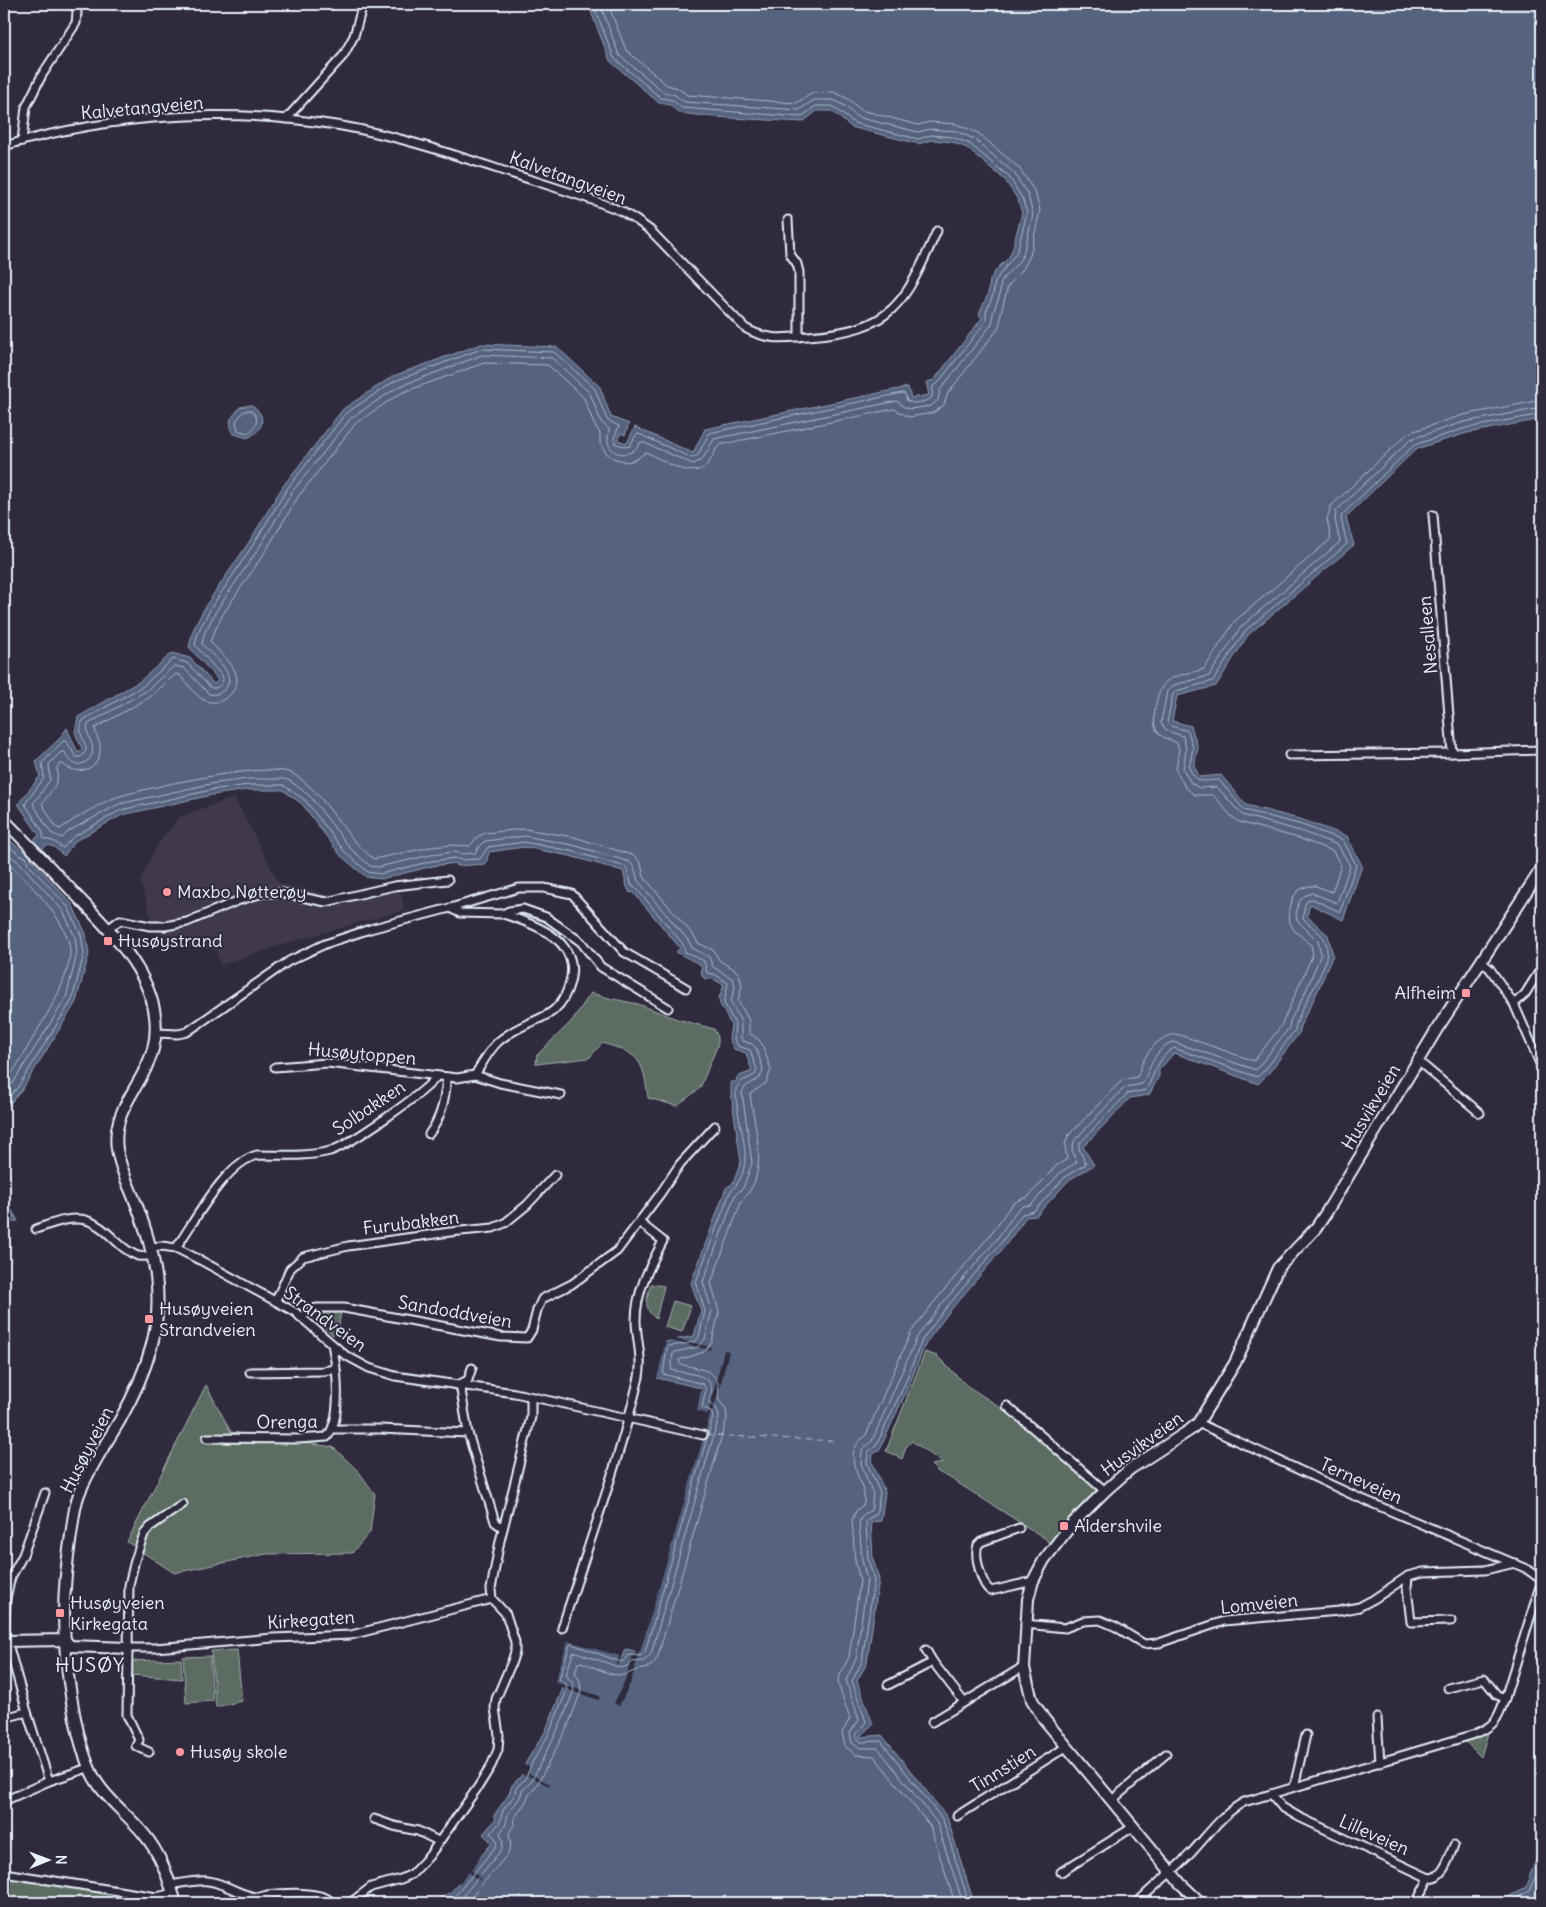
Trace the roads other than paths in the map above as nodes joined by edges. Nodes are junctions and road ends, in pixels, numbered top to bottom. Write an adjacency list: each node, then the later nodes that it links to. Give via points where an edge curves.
1 (76, 4): 4 (street, via 76,23 42,75 26,107)
2 (363, 4): 3 (street, via 354,36 343,56)
3 (286, 119): 4 (street, Kalvetangveien, via 169,117 107,124); 8 (street, Kalvetangveien, via 343,126 417,144 621,211 650,230 745,328 761,336)
4 (22, 141): 5 (street, Kalvetangveien)
5 (4, 146)
6 (788, 220): 8 (street, via 790,254 799,272)
7 (937, 231): 8 (street, Kalvetangveien, via 913,282 889,312 857,329)
8 (799, 337)
9 (1433, 515): 11 (street, Nesalleen)
10 (1542, 750): 11 (street)
11 (1452, 753): 12 (street)
12 (1289, 756)
13 (4, 820): 18 (main road, Husøyveien)
14 (1542, 868): 19 (main road, Husvikveien)
15 (448, 880): 18 (street, via 394,886 326,902 282,893 263,893 187,922 150,926 120,920)
16 (450, 908): 17 (street, via 460,913); 21 (street, via 519,888 565,892 576,897 624,952); 24 (street, via 325,944 289,961 187,1032)
17 (503, 914): 23 (street, via 522,908 546,917 581,942 601,967); 28 (street, via 540,929 562,944 569,954 572,972 564,1000 555,1010 506,1034 492,1047)
18 (108, 929): 24 (main road, Husøyveien, via 126,951 145,984 154,1009)
19 (1481, 961): 22 (street); 25 (main road, Husvikveien)
20 (1542, 967): 22 (street, via 1526,994)
21 (686, 988)
22 (1514, 1004): 27 (street)
23 (668, 1008)
24 (156, 1033): 39 (main road, Husøyveien, via 147,1067 122,1111 117,1128 119,1159)
25 (1418, 1061): 32 (street, Husvikveien); 50 (main road, Husvikveien, via 1316,1228 1278,1268 1235,1363)
26 (275, 1067): 29 (street, Husøytoppen, via 327,1063)
27 (1542, 1068)
28 (475, 1075): 30 (street, Husøytoppen, via 465,1078); 31 (street, Husøytoppen)
29 (437, 1076): 30 (street, Husøytoppen); 38 (street, Solbakken, via 432,1084 341,1147 316,1154 249,1157 219,1185)
30 (447, 1076): 34 (street, via 442,1110)
31 (561, 1095)
32 (1480, 1113)
33 (715, 1126): 36 (street, Sandoddveien, via 680,1164)
34 (429, 1134)
35 (556, 1175): 40 (street, Furubakken, via 527,1205 505,1223 493,1228 348,1246 303,1256 290,1269)
36 (639, 1222): 41 (street, Sandoddveien, via 617,1251 572,1284 542,1299 527,1338 502,1337 344,1308 316,1308); 49 (street, via 663,1241 648,1269 637,1303 639,1373)
37 (36, 1229): 39 (street, via 62,1221 86,1220 133,1254 143,1257)
38 (176, 1248): 39 (street, Strandveien, via 162,1246); 40 (street, Strandveien)
39 (153, 1251): 68 (main road, Husøyveien, via 158,1299 151,1346 132,1399 79,1495 66,1571)
40 (276, 1300): 41 (street, Strandveien)
41 (300, 1317): 42 (street, Strandveien)
42 (332, 1343): 44 (street, Orenga); 46 (street, Strandveien, via 352,1360 369,1368 395,1376)
43 (472, 1368): 46 (street, via 468,1380)
44 (335, 1369): 45 (street); 51 (street, Orenga, via 337,1396)
45 (250, 1372)
46 (460, 1384): 47 (street, Strandveien); 52 (street)
47 (532, 1397): 49 (street, Strandveien); 58 (street, via 531,1416)
48 (1007, 1406): 55 (street)
49 (628, 1419): 53 (street, Strandveien); 67 (street)
50 (1198, 1422): 55 (main road, Husvikveien); 60 (street, Terneveien, via 1355,1496)
51 (333, 1429): 52 (street); 54 (street, Orenga, via 327,1437 312,1439)
52 (468, 1433): 58 (street, via 494,1522)
53 (703, 1435)
54 (207, 1438)
55 (1105, 1490): 62 (main road, Husvikveien, via 1053,1548)
56 (45, 1493): 63 (street)
57 (183, 1504): 70 (street, via 150,1527 140,1544 129,1585)
58 (504, 1528): 64 (street, via 491,1589)
59 (1019, 1528): 62 (street, via 981,1542 976,1556 984,1584 991,1591)
60 (1515, 1563): 61 (street, Lomveien, via 1485,1570 1423,1572); 76 (street, Terneveien, via 1535,1574 1541,1583)
61 (1408, 1576): 65 (street, via 1411,1622); 66 (street, Lomveien, via 1359,1607 1224,1621 1159,1643 1144,1644 1100,1620 1084,1621 1065,1628)
62 (1033, 1581): 66 (main road, Husvikveien)
63 (5, 1597): 69 (street)
64 (492, 1599): 70 (street, Kirkegaten, via 351,1635); 96 (street, via 506,1614 515,1642 511,1664 496,1699 498,1750 478,1787)
65 (1451, 1621)
66 (1025, 1624): 73 (main road, Husvikveien)
67 (562, 1628)
68 (65, 1640): 69 (main road, Kirkegaten); 70 (main road, Kirkegaten, via 70,1646); 87 (main road, Husøyveien, via 77,1722)
69 (6, 1641): 78 (street)
70 (128, 1648): 84 (street, via 127,1715 139,1740 136,1746)
71 (926, 1650): 72 (street)
72 (933, 1662): 74 (street); 77 (street)
73 (1024, 1668): 77 (street); 83 (main road, Husvikveien, via 1032,1700)
74 (888, 1685)
75 (1448, 1688): 76 (street, via 1484,1679 1497,1695)
76 (1505, 1698): 86 (street, via 1495,1722 1482,1732)
77 (964, 1702): 81 (street)
78 (27, 1712): 79 (street); 88 (street)
79 (4, 1718)
80 (1377, 1718): 86 (street)
81 (932, 1722)
82 (1306, 1736): 89 (street)
83 (1066, 1747): 92 (main road, Husvikveien); 93 (street, Tinnstien)
84 (149, 1752)
85 (1166, 1754): 92 (street)
86 (1380, 1763): 89 (street)
87 (88, 1768): 88 (street); 102 (main road, Husøyveien, via 99,1786 153,1845)
88 (49, 1782): 91 (street)
89 (1294, 1787): 90 (street)
90 (1271, 1794): 99 (street, via 1244,1802 1229,1812); 101 (street, Lilleveien, via 1282,1807 1299,1817)
91 (4, 1800)
92 (1111, 1801): 95 (main road, Husvikveien)
93 (957, 1816)
94 (374, 1819): 96 (street, via 418,1831)
95 (1133, 1827): 98 (street); 99 (main road, Husvikveien)
96 (438, 1841): 104 (street, via 429,1856 408,1877 371,1887)
97 (1454, 1845): 101 (street, via 1440,1875)
98 (1061, 1872)
99 (1172, 1872): 105 (street); 106 (main road, Husvikveien)
100 (4, 1873): 102 (street, via 157,1897)
101 (1429, 1878): 107 (street)
102 (173, 1894): 103 (street, via 208,1881 258,1898 296,1894 321,1896)
103 (333, 1903)
104 (350, 1903)
105 (1137, 1903)
106 (1201, 1903)
107 (1416, 1903)

